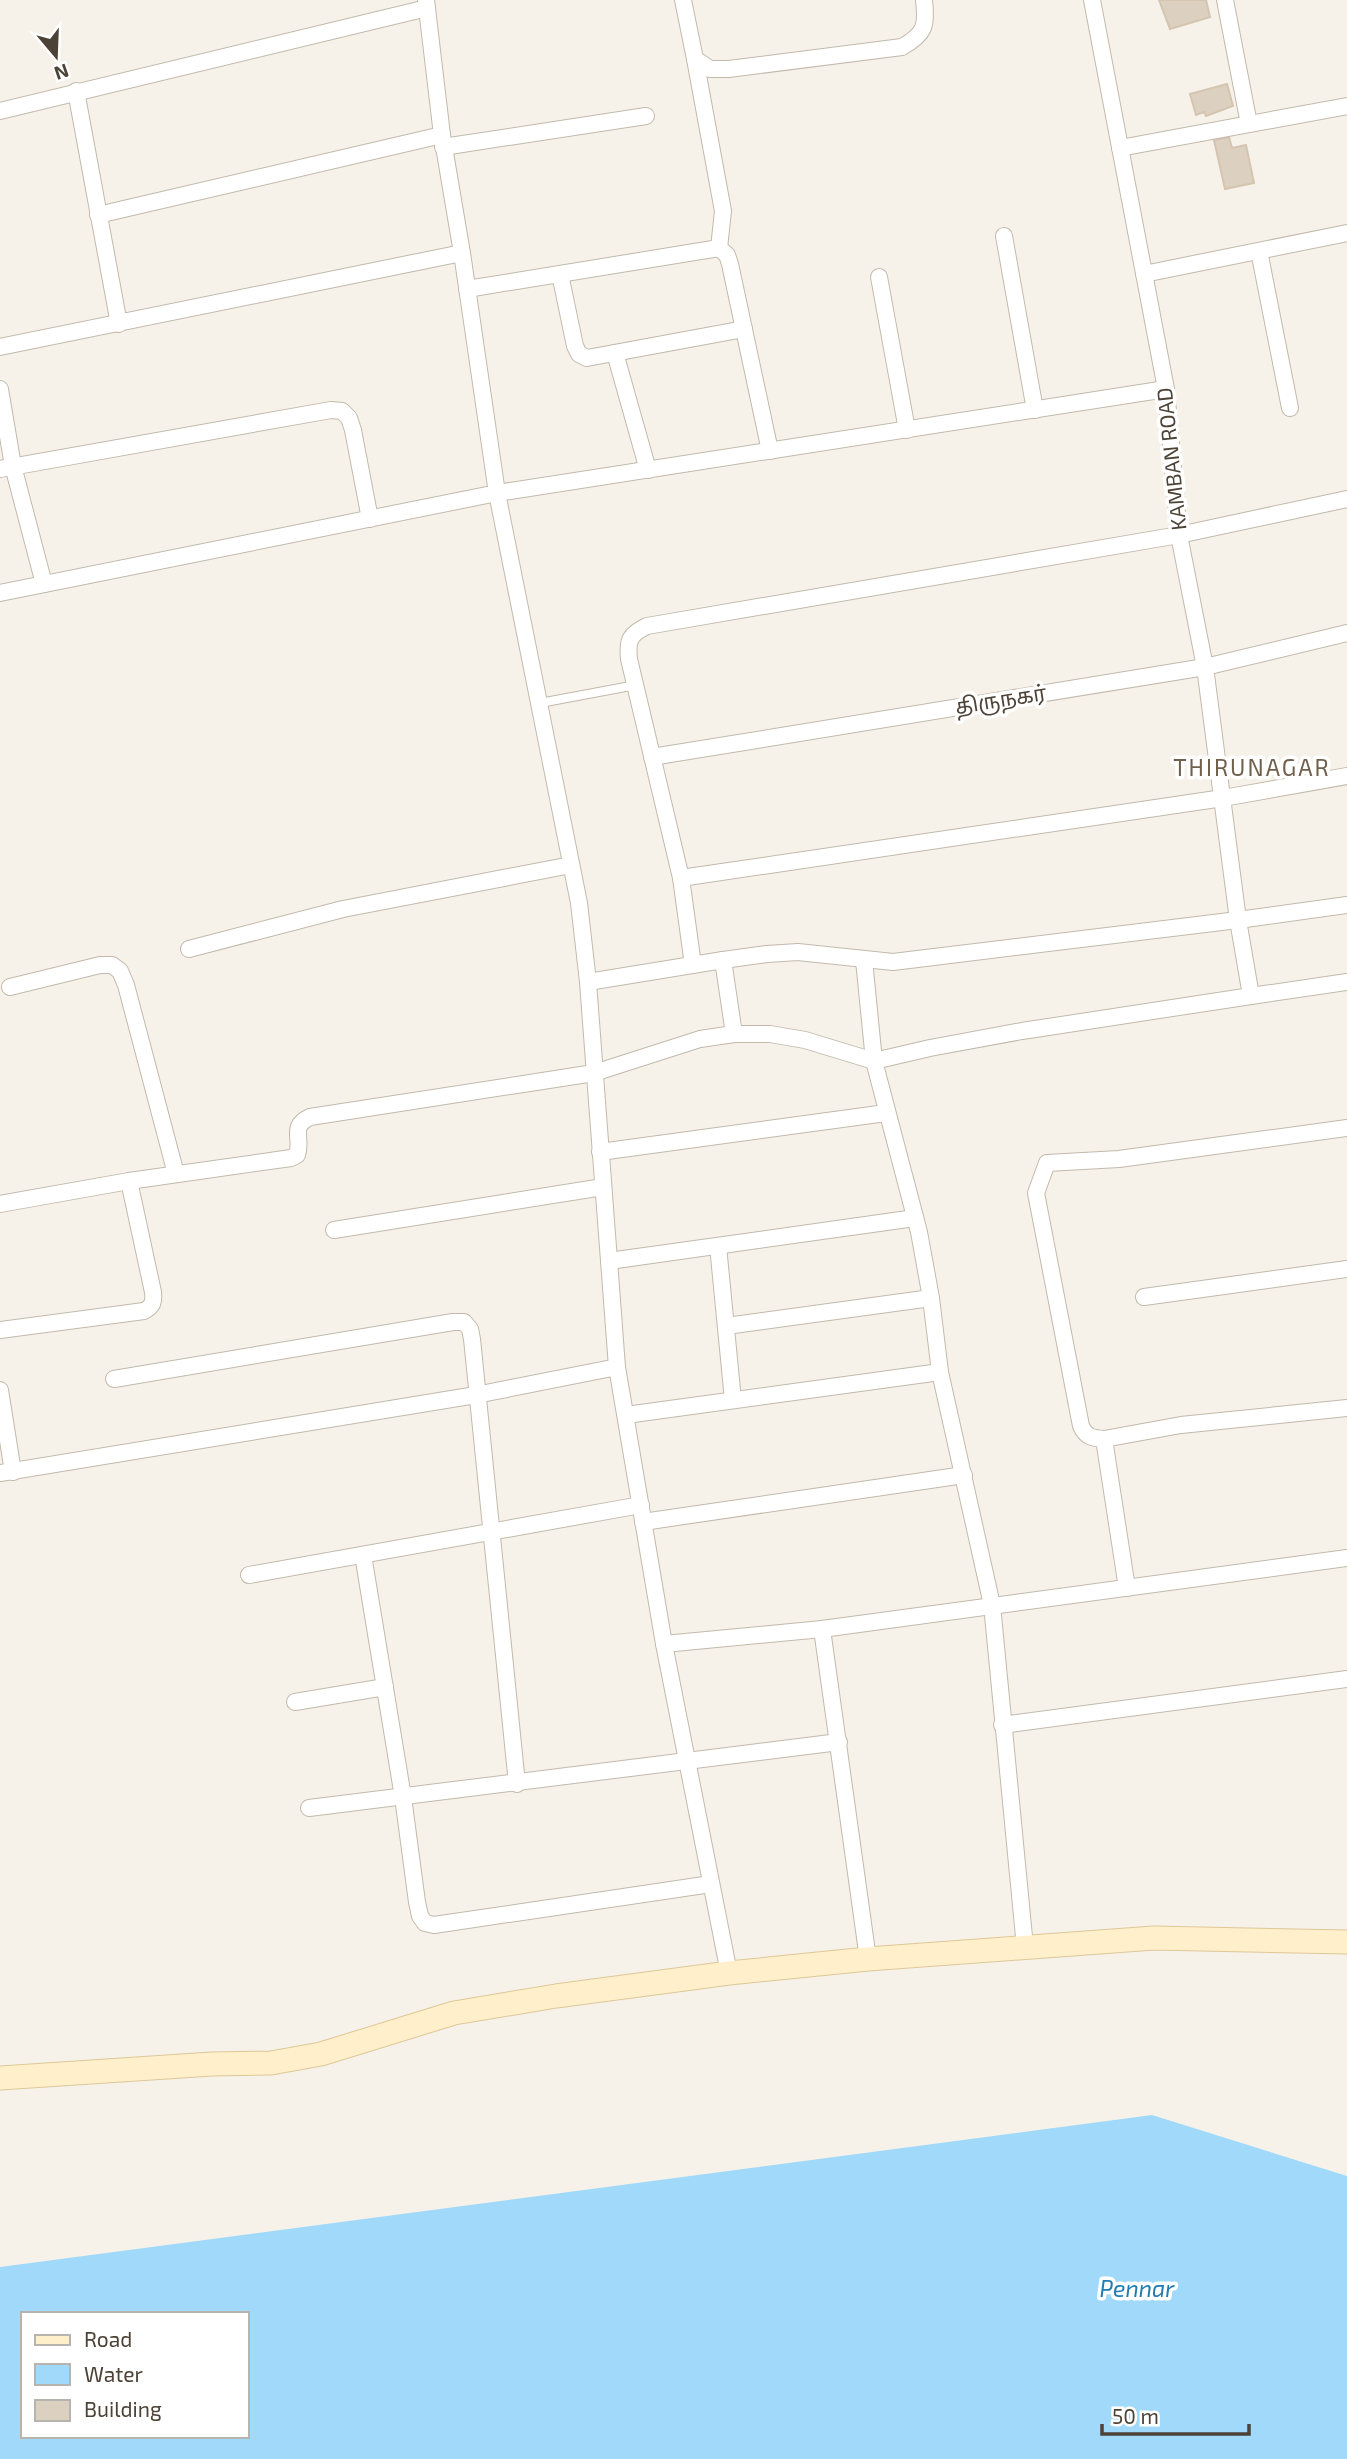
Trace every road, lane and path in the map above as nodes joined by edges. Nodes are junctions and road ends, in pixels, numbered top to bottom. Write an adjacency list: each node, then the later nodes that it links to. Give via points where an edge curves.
1 (683, 0): 6 (street)
2 (923, 0): 6 (street, via 926,20 918,37 902,47 729,69 710,69)
3 (1092, 0): 13 (street, KAMBAN ROAD)
4 (1226, 0): 11 (street)
5 (426, 4): 7 (street); 12 (street)
6 (695, 59): 17 (street, via 723,211)
7 (76, 92): 9 (street); 14 (street)
8 (1347, 106): 11 (street)
9 (0, 111)
10 (646, 116): 12 (street)
11 (1249, 124): 13 (street)
12 (442, 141): 14 (street); 19 (street)
13 (1120, 148): 21 (street, KAMBAN ROAD)
14 (98, 215): 24 (street)
15 (1347, 233): 18 (street)
16 (1004, 236): 31 (street)
17 (719, 248): 20 (street); 25 (street, via 730,264)
18 (1259, 251): 21 (street); 30 (street)
19 (462, 253): 23 (street); 24 (street)
20 (560, 274): 23 (street); 27 (street, via 579,354 587,358)
21 (1144, 274): 29 (street, KAMBAN ROAD)
22 (879, 277): 32 (street)
23 (467, 289): 36 (street)
24 (119, 324): 26 (street)
25 (744, 329): 27 (street); 33 (street)
26 (0, 347)
27 (615, 353): 35 (street)
28 (0, 389): 34 (street)
29 (1166, 389): 31 (street); 39 (street, KAMBAN ROAD)
30 (1290, 408)
31 (1035, 410): 32 (street)
32 (907, 430): 33 (street)
33 (771, 451): 35 (street)
34 (6, 468): 38 (street, via 342,411 353,430); 40 (street)
35 (648, 470): 36 (street)
36 (497, 494): 38 (street); 45 (street)
37 (1347, 499): 39 (street)
38 (370, 519): 40 (street)
39 (1179, 535): 43 (street, KAMBAN ROAD); 44 (street, via 647,626 633,633 627,643)
40 (44, 584): 41 (street)
41 (0, 593)
42 (1347, 633): 43 (street, திருநகர்)
43 (1205, 667): 46 (street, திருநகர்); 48 (street, KAMBAN ROAD)
44 (636, 685): 45 (lane); 46 (street)
45 (540, 704): 49 (street)
46 (652, 757): 50 (street)
47 (1347, 776): 48 (street)
48 (1223, 798): 50 (street); 52 (street, KAMBAN ROAD)
49 (571, 865): 53 (street, via 343,909); 57 (street)
50 (681, 878): 56 (street)
51 (1347, 905): 52 (street)
52 (1238, 920): 55 (street, via 893,962); 60 (street, KAMBAN ROAD)
53 (189, 949)
54 (723, 960): 55 (street, via 797,952); 56 (street); 61 (street)
55 (864, 960): 62 (street)
56 (693, 965): 57 (street)
57 (588, 982): 63 (street)
58 (1347, 982): 60 (street)
59 (10, 987): 67 (street, via 100,965 120,971)
60 (1251, 996): 62 (street, via 1022,1031)
61 (734, 1034): 62 (street, via 805,1040); 63 (street, via 700,1038)
62 (874, 1061): 64 (street)
63 (594, 1073): 66 (street); 67 (street, via 310,1116 297,1130 300,1148 291,1158)
64 (886, 1113): 66 (street); 71 (street)
65 (1347, 1128): 88 (street, via 1119,1159 1047,1163 1036,1193 1081,1426 1090,1438)
66 (600, 1152): 69 (street)
67 (176, 1174): 68 (street)
68 (129, 1181): 70 (street); 79 (street, via 153,1292 151,1307)
69 (603, 1187): 72 (street); 74 (street)
70 (0, 1204)
71 (915, 1218): 73 (street); 77 (street)
72 (334, 1230)
73 (718, 1246): 74 (street); 78 (street)
74 (609, 1261): 80 (street)
75 (1347, 1269): 76 (street)
76 (1144, 1297)
77 (931, 1298): 78 (street); 81 (street)
78 (726, 1326): 85 (street)
79 (0, 1330)
80 (617, 1367): 84 (street); 87 (street)
81 (940, 1372): 85 (street); 90 (street)
82 (114, 1379): 84 (street, via 464,1322 472,1339)
83 (0, 1391): 89 (street)
84 (476, 1395): 89 (street); 92 (street)
85 (733, 1400): 87 (street)
86 (1347, 1408): 88 (street, via 1181,1425)
87 (626, 1415): 91 (street)
88 (1104, 1439): 96 (street)
89 (6, 1472)
90 (964, 1475): 91 (street); 97 (street)
91 (642, 1513): 92 (street); 99 (street)
92 (490, 1532): 93 (street); 106 (street)
93 (363, 1555): 95 (street); 101 (street)
94 (1347, 1558): 96 (street)
95 (249, 1575)
96 (1127, 1588): 97 (street)
97 (992, 1605): 98 (street); 103 (street)
98 (822, 1629): 99 (street); 104 (street)
99 (664, 1644): 105 (street)
100 (1347, 1679): 103 (street)
101 (385, 1687): 102 (street); 107 (street)
102 (295, 1702)
103 (1002, 1724): 111 (street)
104 (839, 1742): 105 (street); 112 (street)
105 (687, 1762): 106 (street); 109 (street)
106 (517, 1784): 107 (street)
107 (403, 1797): 108 (street); 109 (street, via 417,1902 425,1923)
108 (309, 1808)
109 (711, 1884): 113 (street)
110 (1347, 1942): 111 (main road, via 1154,1938)
111 (1025, 1947): 112 (main road)
112 (868, 1959): 113 (main road)
113 (729, 1973): 114 (main road, via 454,2013 321,2054 271,2063)
114 (0, 2078)

